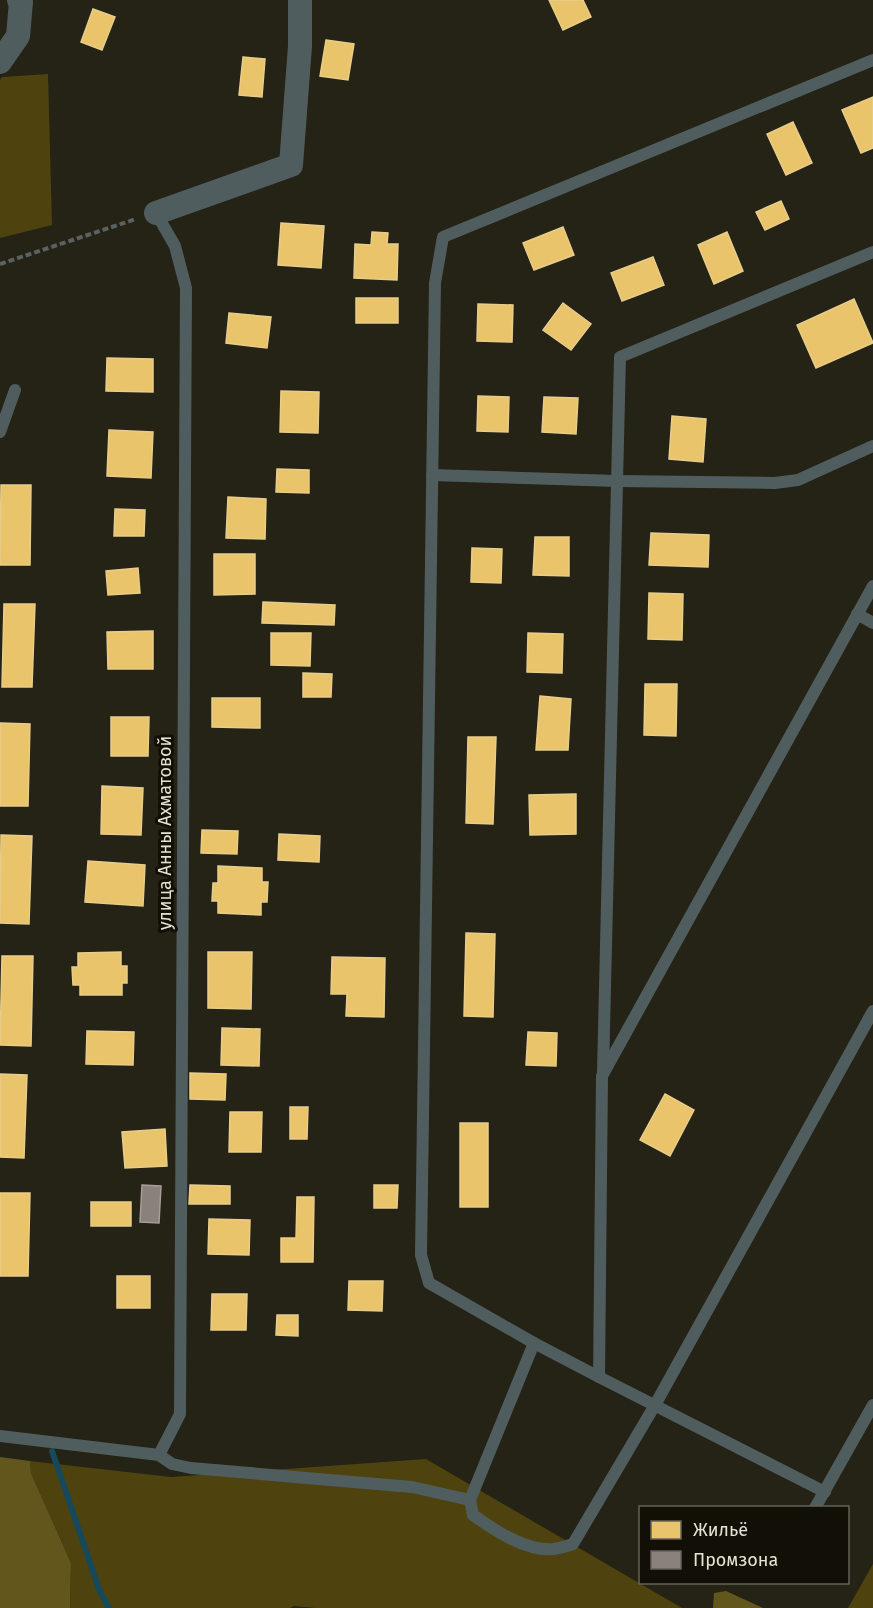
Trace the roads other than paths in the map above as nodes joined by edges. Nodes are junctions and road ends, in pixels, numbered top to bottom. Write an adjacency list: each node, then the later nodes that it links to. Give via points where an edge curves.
1 (19, 0): 4 (street, via 18,36)
2 (300, 0): 5 (street, via 291,165)
3 (873, 60): 10 (lane, via 443,237 435,283)
4 (0, 62)
5 (156, 213): 22 (lane, улица Анны Ахматовой, via 175,246 186,288 180,1414)
6 (873, 252): 11 (lane, via 620,357)
7 (15, 390): 8 (lane)
8 (0, 432)
9 (873, 446): 11 (lane, via 798,480)
10 (432, 475): 11 (lane); 17 (lane, via 421,1255 429,1283)
11 (617, 481): 16 (lane)
12 (873, 586): 13 (lane)
13 (857, 614): 14 (lane); 16 (lane)
14 (873, 623)
15 (873, 1011): 19 (lane)
16 (602, 1076): 18 (lane)
17 (534, 1343): 18 (lane); 24 (lane)
18 (599, 1377): 19 (lane)
19 (654, 1405): 23 (lane); 24 (lane, via 573,1544 553,1549 523,1544 473,1515)
20 (873, 1405): 23 (lane)
21 (0, 1436): 22 (lane)
22 (159, 1455): 24 (lane, via 172,1464 191,1468 412,1487)
23 (825, 1491): 25 (lane)
24 (470, 1500)
25 (816, 1506)

